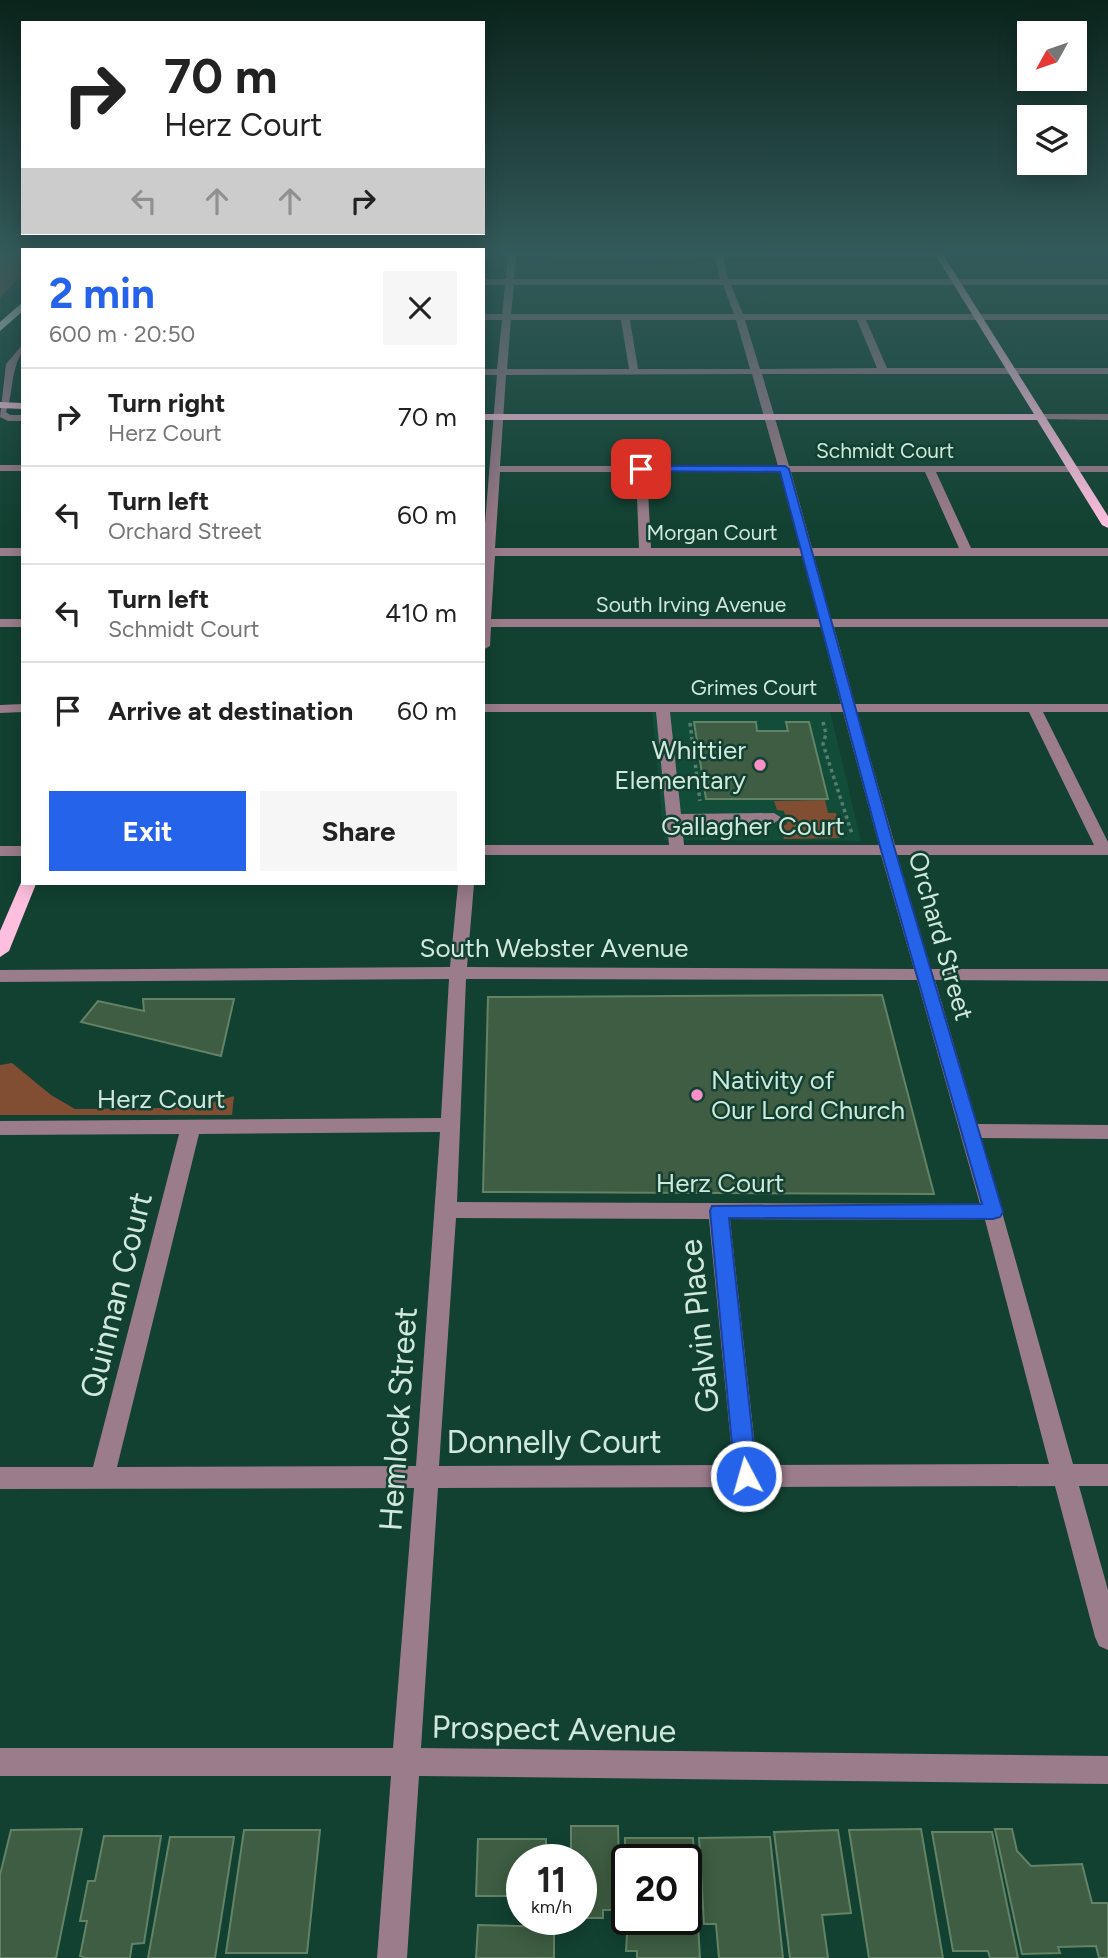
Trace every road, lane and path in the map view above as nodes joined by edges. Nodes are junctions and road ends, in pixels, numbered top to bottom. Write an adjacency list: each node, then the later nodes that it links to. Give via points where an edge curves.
1 (504, 344): 14 (street)
2 (630, 344): 8 (street)
3 (749, 344): 9 (street, Orchard Street)
4 (872, 344): 10 (street)
5 (995, 344): 11 (main road)
6 (21, 349): 7 (street, via 13,359)
7 (17, 371): 15 (street)
8 (634, 371): 9 (street); 14 (street)
9 (757, 371): 10 (street); 19 (street, Orchard Street)
10 (883, 371): 11 (street)
11 (1014, 371): 12 (street); 20 (main road)
12 (1108, 371)
13 (485, 372): 14 (street)
14 (502, 372): 18 (street)
15 (1, 405): 16 (main road); 22 (street, via 3,416)
16 (21, 406)
17 (485, 417): 18 (main road)
18 (498, 417): 19 (main road); 27 (street)
19 (770, 417): 20 (main road); 29 (street, Orchard Street)
20 (1041, 417): 21 (street); 25 (main road)
21 (1108, 417)
22 (21, 418)
23 (0, 468): 24 (street)
24 (21, 468)
25 (1073, 468): 26 (street, Schmidt Court); 30 (street, Schmidt Court); 31 (main road)
26 (1108, 468)
27 (495, 469): 28 (street, Schmidt Court); 35 (street)
28 (641, 469): 29 (street, Schmidt Court); 33 (street)
29 (785, 469): 30 (street, Schmidt Court); 36 (street, Orchard Street)
30 (929, 469): 37 (street)
31 (1108, 525)
32 (19, 551): 34 (street)
33 (645, 551): 35 (street, Morgan Court); 36 (street, Morgan Court)
34 (0, 552)
35 (487, 552): 39 (street)
36 (808, 552): 37 (street, Morgan Court); 43 (street, Orchard Street)
37 (967, 552): 38 (street, Morgan Court)
38 (1108, 552)
39 (485, 599)
40 (0, 623): 41 (street)
41 (21, 623)
42 (485, 623): 43 (street, South Irving Avenue)
43 (825, 623): 44 (street, South Irving Avenue); 47 (street, Orchard Street)
44 (1108, 623)
45 (485, 708): 46 (street, Grimes Court)
46 (663, 708): 47 (street, Grimes Court); 56 (street)
47 (849, 708): 48 (street, Grimes Court); 59 (street, Orchard Street)
48 (1034, 708): 49 (street, Grimes Court); 60 (street)
49 (1108, 708)
50 (0, 709): 51 (street)
51 (21, 709)
52 (822, 715): 58 (path, via 823,744 850,833 856,836)
53 (690, 722): 54 (path)
54 (701, 818): 55 (street); 56 (street)
55 (774, 818)
56 (674, 819): 63 (street)
57 (485, 850): 63 (street, Gallagher Court)
58 (856, 850): 59 (street, Gallagher Court); 63 (street, Gallagher Court)
59 (888, 850): 60 (street, Gallagher Court); 70 (street, Orchard Street)
60 (1106, 850)
61 (0, 851): 62 (street)
62 (21, 851)
63 (677, 851)
64 (28, 885): 66 (main road)
65 (466, 885): 67 (street, Hemlock Street)
66 (0, 951)
67 (458, 973): 69 (street, South Webster Avenue); 70 (street, South Webster Avenue); 71 (street, Hemlock Street)
68 (1108, 975): 70 (street, South Webster Avenue)
69 (0, 976)
70 (926, 976): 74 (street, Orchard Street)
71 (449, 1125): 72 (street, Herz Court); 76 (street, Hemlock Street)
72 (191, 1127): 73 (street, Herz Court); 84 (street, Quinnan Court)
73 (0, 1128)
74 (969, 1131): 75 (street); 78 (street, Orchard Street)
75 (1108, 1132)
76 (446, 1210): 77 (street, Herz Court); 79 (street, Hemlock Street)
77 (719, 1211): 78 (street, Herz Court); 82 (street, Galvin Place)
78 (993, 1212): 80 (street, Orchard Street)
79 (427, 1475): 82 (street, Donnelly Court); 84 (street, Donnelly Court); 87 (street, Hemlock Street)
80 (1063, 1475): 81 (street, Donnelly Court); 82 (street, Donnelly Court); 85 (street, Orchard Street)
81 (1108, 1475)
82 (746, 1476)
83 (0, 1478): 84 (street, Donnelly Court)
84 (102, 1478)
85 (1108, 1637)
86 (0, 1762): 87 (street, Prospect Avenue)
87 (407, 1762): 88 (street, Prospect Avenue); 89 (street, Hemlock Street)
88 (1108, 1770)
89 (392, 1958)

